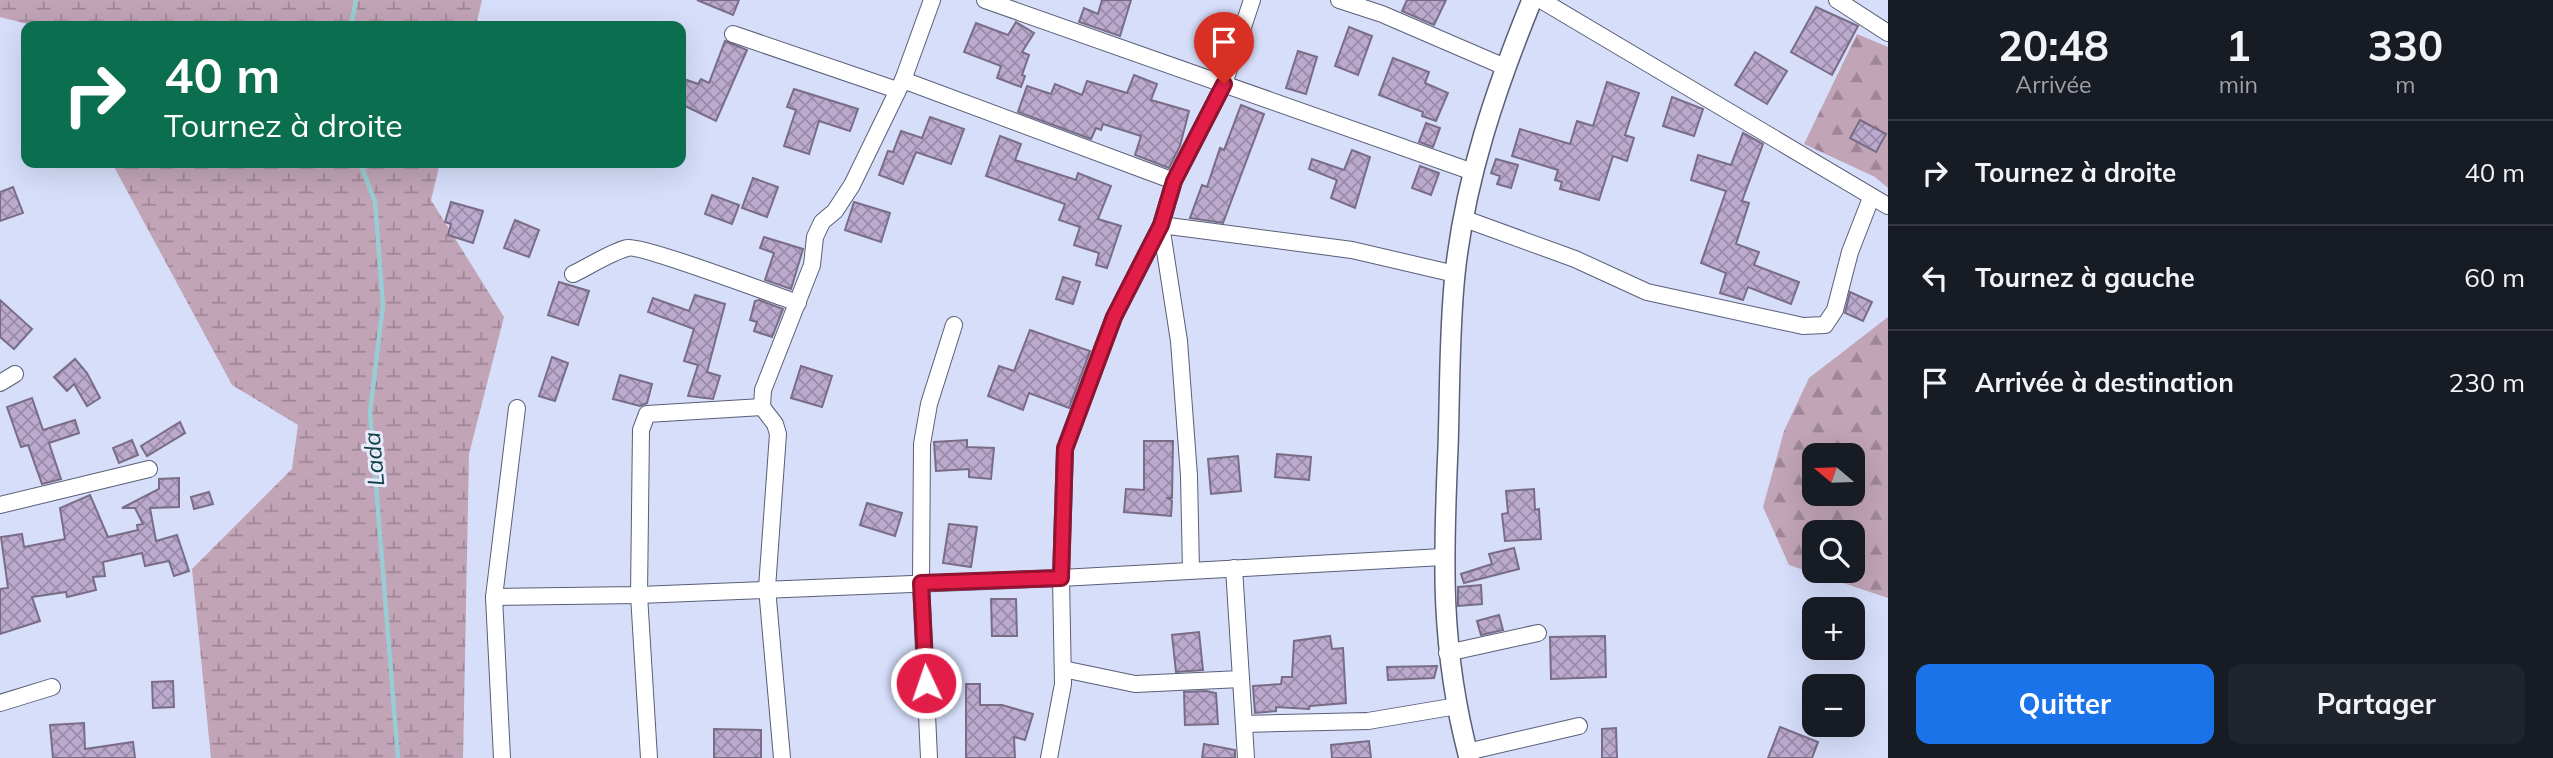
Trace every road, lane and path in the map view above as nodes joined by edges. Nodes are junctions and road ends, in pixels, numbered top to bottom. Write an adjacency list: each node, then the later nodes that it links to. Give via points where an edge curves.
1 (932, 0): 13 (street)
2 (985, 0): 12 (street)
3 (1252, 0): 12 (street)
4 (1339, 0): 8 (street)
5 (1532, 0): 11 (street)
6 (1541, 0): 16 (street)
7 (1836, 0): 9 (street)
8 (1385, 7): 11 (street)
9 (1888, 33)
10 (733, 34): 13 (street)
11 (1505, 67): 14 (street)
12 (1224, 84): 14 (street); 15 (street)
13 (900, 85): 15 (street); 22 (street, via 852,185 822,222)
14 (1473, 172): 18 (street)
15 (1174, 181): 19 (street)
16 (1871, 198): 17 (street); 18 (street, via 1835,310 1825,324 1803,326 1647,292 1575,259)
17 (1888, 206)
18 (1465, 219): 21 (street)
19 (1161, 225): 21 (street, via 1352,250); 32 (street, via 1179,341); 33 (street, via 1114,317 1065,449)
20 (573, 274): 22 (street, via 629,247 660,253)
21 (1455, 274): 30 (street)
22 (798, 303): 26 (street, via 763,390)
23 (954, 325): 34 (street, via 929,404 922,444)
24 (15, 374): 25 (street)
25 (0, 383)
26 (762, 407): 35 (street, via 778,435); 36 (street, via 647,414 641,430)
27 (517, 408): 37 (street)
28 (149, 470): 29 (street)
29 (0, 505)
30 (1443, 556): 31 (street); 39 (street)
31 (1234, 568): 32 (street); 41 (street)
32 (1191, 570): 33 (street)
33 (1061, 578): 34 (street); 40 (street)
34 (921, 583): 35 (street); 51 (street)
35 (767, 588): 36 (street); 50 (street)
36 (639, 595): 37 (street); 49 (street)
37 (494, 597): 48 (street)
38 (1538, 633): 39 (street)
39 (1447, 653): 44 (street)
40 (1063, 669): 41 (street, via 1135,684); 52 (street)
41 (1241, 679): 45 (street)
42 (52, 687): 43 (street)
43 (0, 702)
44 (1457, 706): 45 (street, via 1368,721); 47 (street)
45 (1244, 724): 53 (street)
46 (1579, 726): 47 (street)
47 (1468, 755)
48 (502, 758)
49 (649, 758)
50 (782, 758)
51 (929, 758)
52 (1049, 758)
53 (1246, 758)

